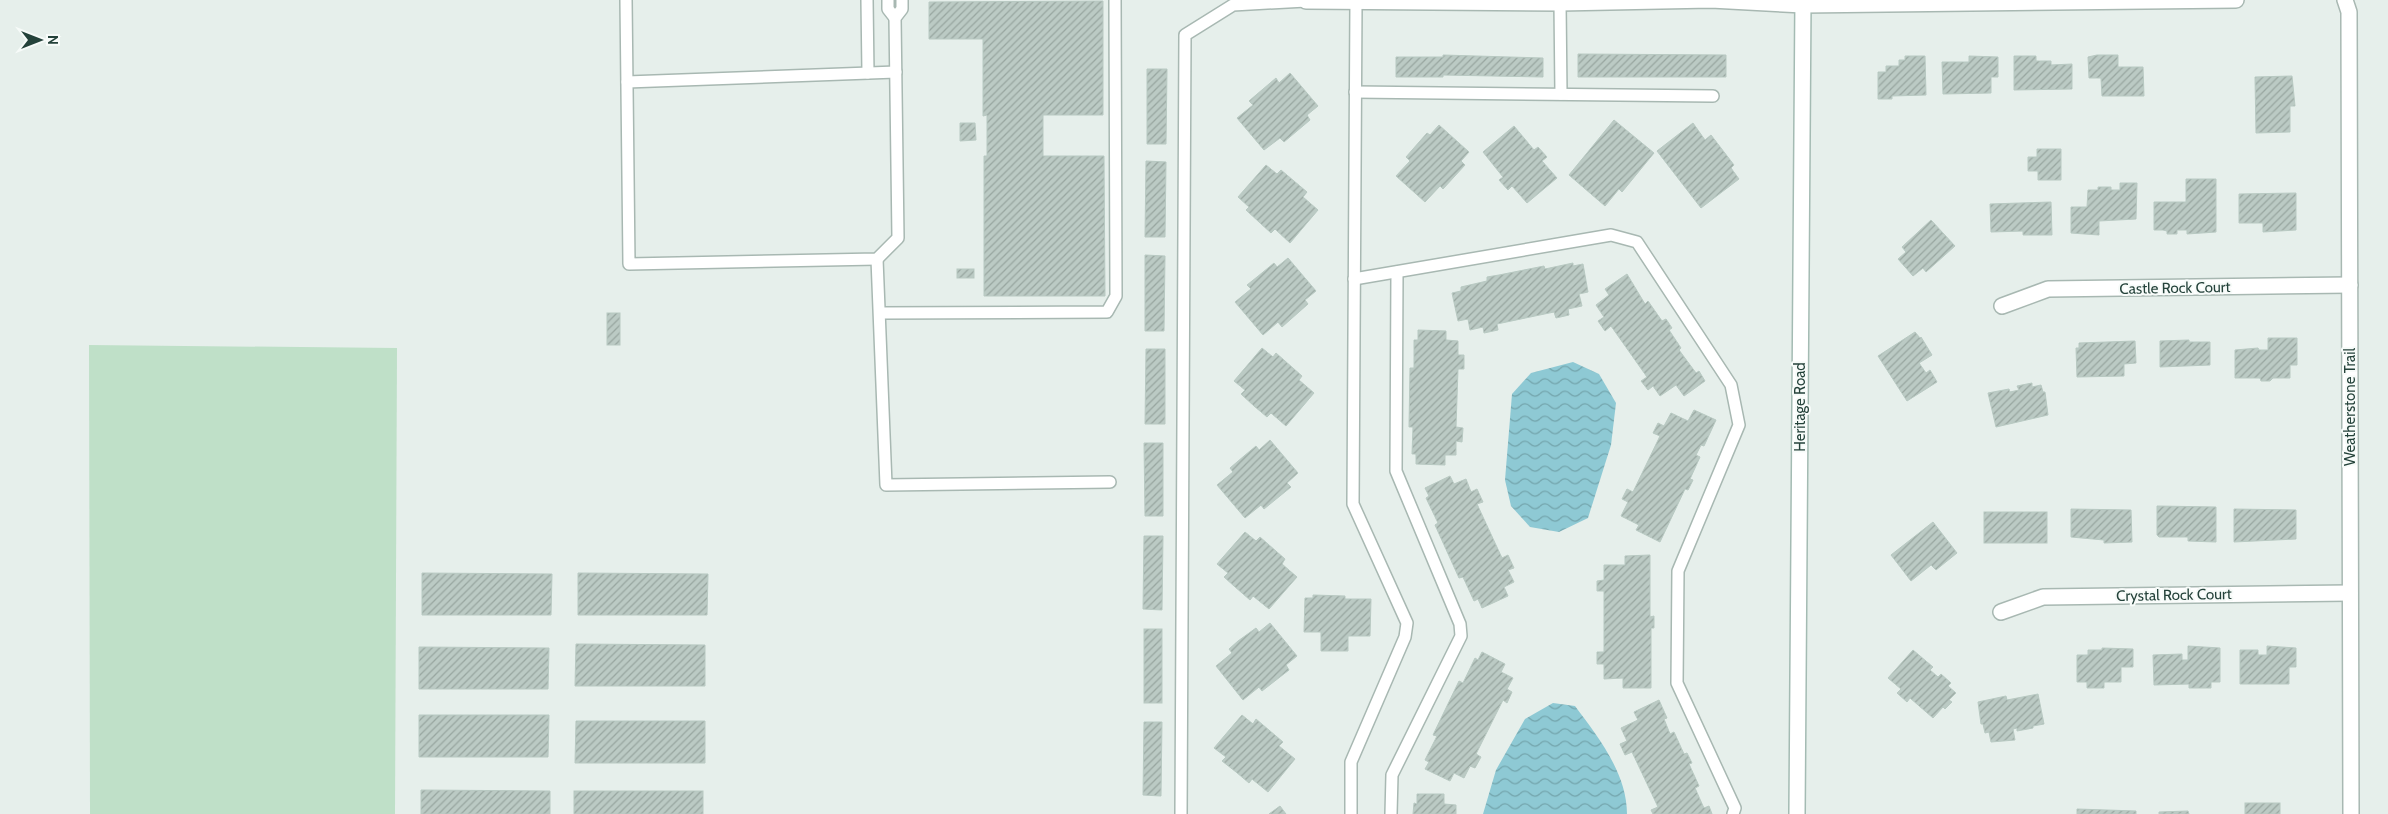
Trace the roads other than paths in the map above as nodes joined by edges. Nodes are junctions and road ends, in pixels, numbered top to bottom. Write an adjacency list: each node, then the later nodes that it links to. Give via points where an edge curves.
1 (626, 0): 20 (lane)
2 (867, 0): 19 (lane)
3 (888, 0): 17 (lane, via 888,9)
4 (902, 0): 17 (lane, via 902,9)
5 (1115, 0): 29 (lane, via 1116,296 1107,312)
6 (1306, 0): 13 (street); 33 (lane, via 1233,5 1185,35)
7 (1711, 0): 14 (street); 16 (street)
8 (2236, 0): 12 (street)
9 (2345, 0): 27 (street, Weatherstone Trail, via 2349,12)
10 (1513, 1): 13 (street); 16 (street)
11 (2012, 1): 12 (street); 15 (street)
12 (2151, 1)
13 (1356, 2): 21 (lane)
14 (1803, 2): 15 (street); 37 (street, Heritage Road)
15 (1963, 2)
16 (1560, 3): 22 (lane)
17 (896, 18): 18 (lane)
18 (896, 72): 19 (lane); 24 (lane, via 898,238)
19 (868, 73): 20 (lane)
20 (627, 82): 24 (lane, via 629,264)
21 (1355, 92): 22 (lane); 26 (lane)
22 (1561, 94): 23 (lane)
23 (1713, 96)
24 (878, 259): 29 (lane)
25 (1397, 272): 26 (lane); 35 (lane, via 1396,470 1460,624 1461,636 1392,775); 36 (lane, via 1611,234 1637,242 1732,385 1739,425 1678,571 1677,683 1735,808)
26 (1354, 279): 34 (lane, via 1353,504 1406,623 1405,637 1351,762)
27 (2350, 285): 28 (street, Castle Rock Court, via 2048,289); 31 (street, Weatherstone Trail)
28 (2002, 306)
29 (880, 313): 30 (lane, via 886,485)
30 (1110, 482)
31 (2350, 593): 32 (street, Crystal Rock Court, via 2042,597); 38 (street, Weatherstone Trail)
32 (2000, 612)
33 (1181, 814)
34 (1351, 814)
35 (1391, 814)
36 (1733, 814)
37 (1797, 814)
38 (2351, 814)

